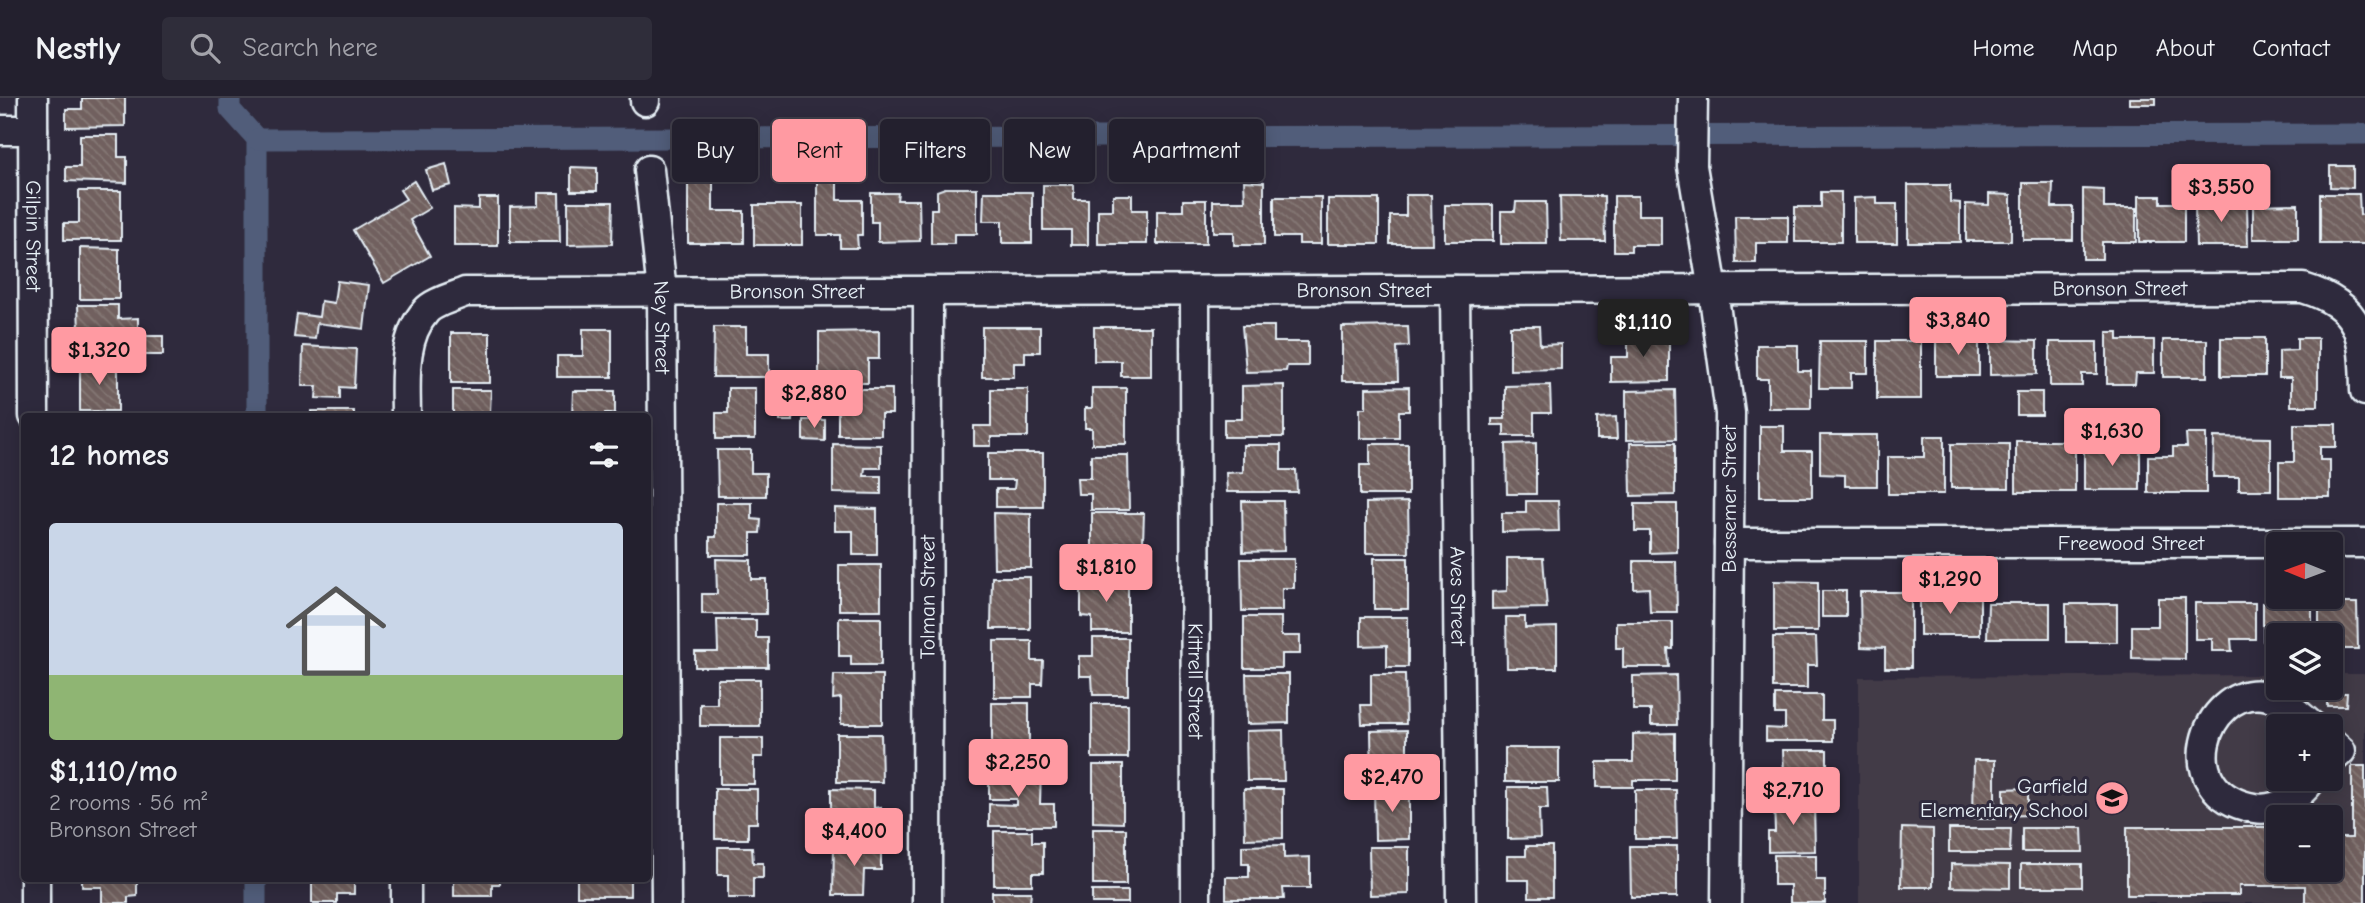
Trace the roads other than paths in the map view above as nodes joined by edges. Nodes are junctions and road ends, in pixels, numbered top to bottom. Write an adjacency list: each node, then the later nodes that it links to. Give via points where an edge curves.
1 (33, 98): 4 (street, Gilpin Street)
2 (1692, 109): 7 (street, Bessemer Street, via 1692,166)
3 (0, 130): 4 (street)
4 (33, 130): 12 (street, Gilpin Street)
5 (649, 170): 10 (street, Ney Street)
6 (1455, 290): 7 (street, Bronson Street); 9 (street, Bronson Street); 25 (street, Aves Street)
7 (1713, 290): 11 (street, Bronson Street, via 2303,288 2343,305 2356,323 2364,343); 14 (street, Bessemer Street, via 1730,413)
8 (928, 291): 9 (street, Bronson Street); 10 (street, Bronson Street); 23 (street, Tolman Street)
9 (1195, 291): 24 (street, Kittrell Street)
10 (662, 292): 13 (street, Bronson Street, via 466,292 427,309 410,339); 22 (street, Ney Street)
11 (2365, 391)
12 (34, 413)
13 (406, 413)
14 (1729, 543): 15 (street, Freewood Street); 26 (street, Bessemer Street)
15 (2365, 543)
16 (2299, 714): 17 (street, via 2287,703 2263,695 2240,699 2208,728 2203,752 2217,793 2242,806 2262,810)
17 (2303, 791)
18 (35, 882): 20 (street)
19 (406, 882): 21 (street)
20 (35, 903)
21 (406, 903)
22 (666, 903)
23 (927, 903)
24 (1196, 903)
25 (1461, 903)
26 (1726, 903)

